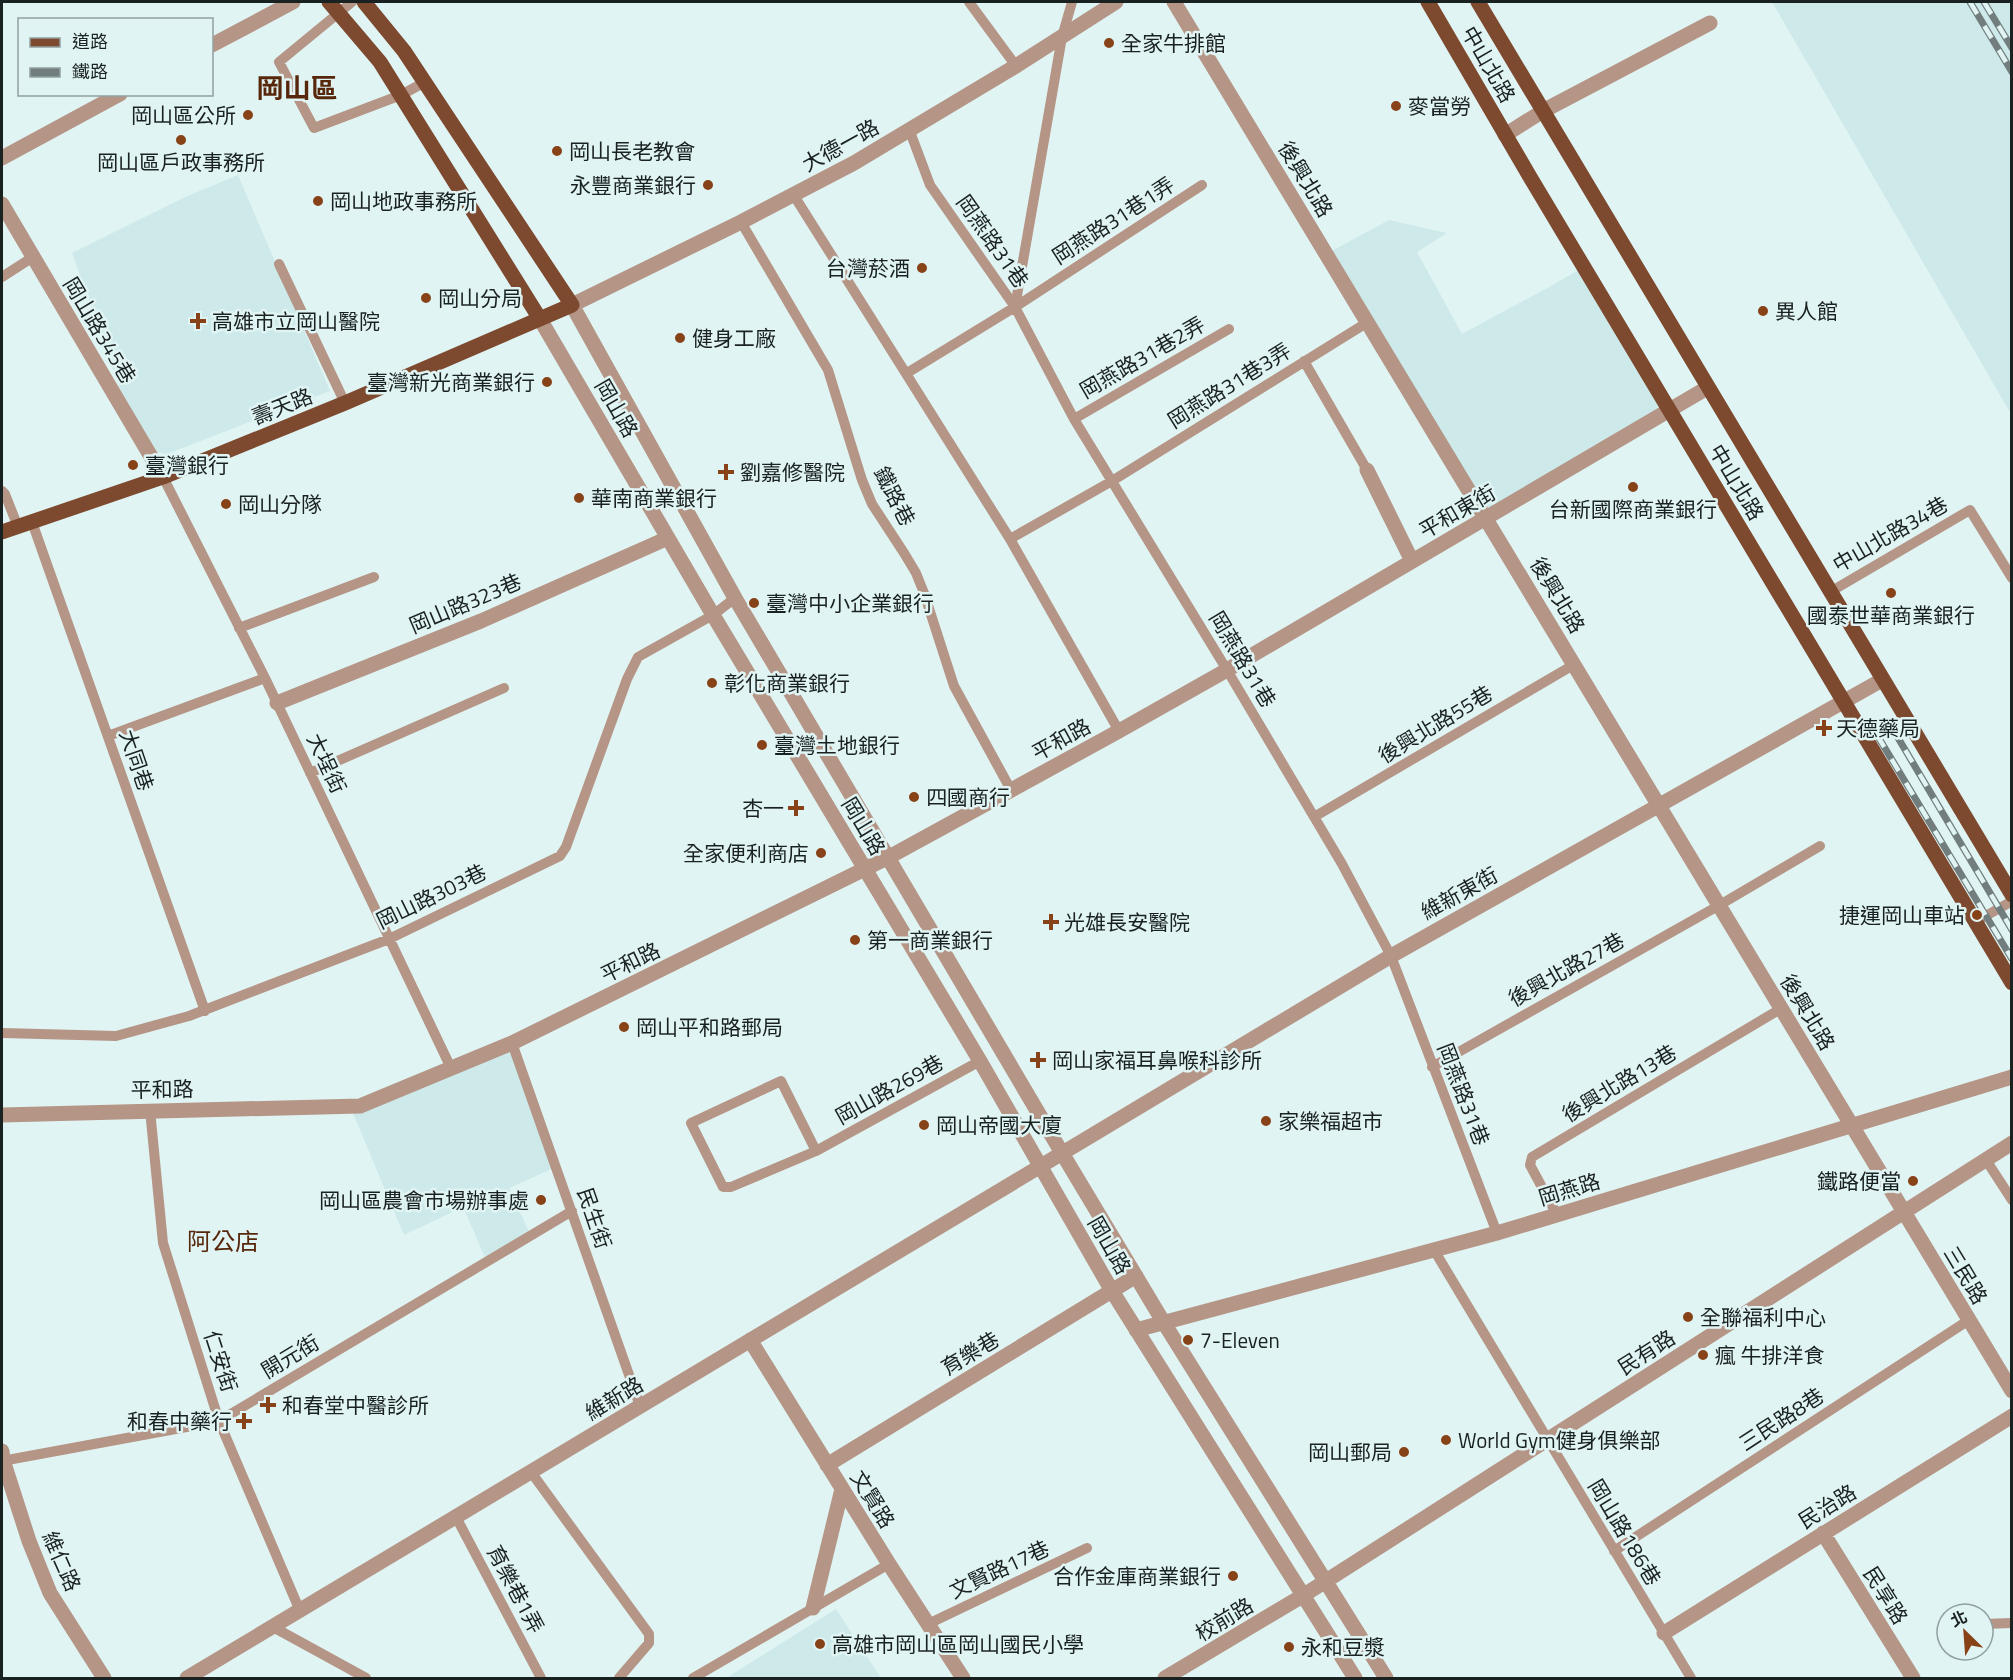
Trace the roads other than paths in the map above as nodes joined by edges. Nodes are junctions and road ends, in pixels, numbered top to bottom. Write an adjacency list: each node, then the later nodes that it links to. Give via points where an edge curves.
1 (293, 2): 13 (street)
2 (352, 2): 10 (lane)
3 (364, 2): 15 (main road, 岡山路)
4 (969, 2): 14 (lane)
5 (1072, 2): 12 (lane)
6 (1116, 2): 12 (street, 大德一路)
7 (1174, 2): 32 (street, 後興北路)
8 (1428, 2): 20 (main road, 中山北路)
9 (1478, 2): 18 (main road, 中山北路)
10 (334, 7): 16 (main road, 岡山路, via 380,62); 16 (lane, via 279,63 314,128)
11 (1710, 23): 18 (street)
12 (1062, 37): 14 (street, 大德一路); 30 (lane)
13 (213, 44)
14 (1016, 66): 19 (street, 大德一路)
15 (425, 82): 16 (lane); 29 (main road, 岡山路)
16 (401, 95): 31 (main road, 岡山路)
17 (116, 96): 21 (street)
18 (1543, 111): 20 (street); 36 (main road, 中山北路)
19 (909, 129): 23 (street, 大德一路); 30 (lane, 岡燕路31巷, via 930,185)
20 (1505, 135): 38 (main road, 中山北路)
21 (2, 158)
22 (1202, 184): 30 (lane, 岡燕路31巷1弄)
23 (793, 194): 25 (street, 大德一路); 35 (lane)
24 (2, 204): 26 (street, 岡山路345巷)
25 (741, 222): 29 (street, 大德一路); 66 (lane, 鐵路巷, via 828,370 872,504 916,573 954,686)
26 (33, 257): 28 (lane); 41 (street, 岡山路345巷)
27 (279, 264): 37 (lane)
28 (2, 277)
29 (572, 305): 31 (main road, 壽天路); 53 (street, 岡山路)
30 (1015, 308): 35 (lane, 岡燕路31巷1弄); 39 (lane, 岡燕路31巷)
31 (540, 319): 37 (main road, 壽天路); 47 (street, 岡山路)
32 (1368, 322): 34 (lane, 岡燕路31巷3弄); 44 (street, 後興北路)
33 (1229, 329): 39 (lane, 岡燕路31巷2弄)
34 (1304, 361): 40 (lane); 42 (lane, 岡燕路31巷3弄)
35 (907, 373): 48 (lane)
36 (1707, 388): 38 (street, 平和東街); 52 (main road, 中山北路)
37 (345, 403): 41 (main road, 壽天路)
38 (1670, 410): 44 (street, 平和東街); 61 (main road, 中山北路)
39 (1074, 419): 42 (lane, 岡燕路31巷)
40 (1367, 470): 49 (street)
41 (163, 477): 45 (main road, 壽天路); 55 (lane, 大埕街)
42 (1112, 481): 48 (lane, 岡燕路31巷3弄); 57 (lane, 岡燕路31巷)
43 (2, 491): 45 (lane, 大同巷)
44 (1486, 518): 49 (street, 平和東街); 56 (street, 後興北路)
45 (25, 525): 46 (main road, 壽天路); 64 (lane, 大同巷)
46 (2, 532)
47 (668, 537): 54 (street, 岡山路); 62 (street, 岡山路323巷, via 481,621)
48 (1010, 539): 63 (lane)
49 (1412, 561): 57 (street, 平和東街)
50 (374, 577): 55 (lane)
51 (2012, 578): 52 (lane, 中山北路34巷, via 1970,510)
52 (1830, 592): 59 (main road, 中山北路)
53 (735, 598): 54 (lane, 岡山路303巷); 70 (street, 岡山路)
54 (713, 615): 71 (street, 岡山路); 76 (lane, 岡山路303巷, via 638,657 560,856)
55 (239, 628): 58 (lane, 大埕街)
56 (1575, 664): 67 (street, 後興北路); 68 (lane, 後興北路55巷)
57 (1227, 670): 63 (street, 平和路); 68 (lane, 岡燕路31巷)
58 (265, 678): 62 (lane, 大埕街); 64 (lane)
59 (1882, 680): 61 (street, 維新東街); 72 (main road, 中山北路)
60 (504, 688): 65 (lane)
61 (1843, 700): 67 (street, 維新東街); 75 (main road, 中山北路)
62 (277, 703): 65 (lane, 大埕街)
63 (1119, 731): 66 (street, 平和路)
64 (108, 736): 80 (lane, 大同巷)
65 (310, 773): 76 (lane, 大埕街)
66 (1011, 790): 70 (street, 平和路)
67 (1658, 805): 74 (street, 後興北路); 77 (street, 維新東街)
68 (1314, 817): 77 (lane, 岡燕路31巷)
69 (1820, 846): 74 (lane, 後興北路27巷)
70 (889, 857): 71 (street, 平和路); 92 (street, 岡山路)
71 (866, 869): 82 (street, 平和路); 83 (street, 岡山路)
72 (2012, 895)
73 (2012, 901): 75 (lane)
74 (1718, 906): 79 (street, 後興北路); 84 (lane, 後興北路27巷)
75 (1976, 922): 78 (main road, 中山北路)
76 (389, 939): 80 (lane, 岡山路303巷); 85 (lane, 大埕街)
77 (1391, 956): 84 (lane, 岡燕路31巷); 92 (street, 維新東街)
78 (2012, 983)
79 (1782, 1008): 89 (street, 後興北路); 98 (lane, 後興北路13巷, via 1532,1157 1530,1165)
80 (205, 1011): 81 (lane, 岡山路303巷, via 116,1036)
81 (2, 1033)
82 (513, 1043): 85 (street, 平和路); 96 (lane, 民生街)
83 (980, 1061): 91 (lane, 岡山路269巷); 94 (street, 岡山路)
84 (1432, 1066): 99 (lane, 岡燕路31巷)
85 (451, 1068): 87 (street, 平和路, via 360,1106)
86 (2012, 1077): 89 (street, 岡燕路)
87 (150, 1110): 88 (street, 平和路); 110 (lane, 仁安街, via 163,1243)
88 (2, 1115)
89 (1852, 1125): 97 (street, 後興北路); 98 (street, 岡燕路)
90 (2012, 1143): 93 (street, 民有路)
91 (816, 1151): 91 (lane, 岡山路269巷, via 731,1187 723,1186 691,1123 781,1080)
92 (1062, 1153): 94 (street, 維新路); 101 (street, 岡山路)
93 (1986, 1160): 95 (lane); 97 (street, 民有路)
94 (1039, 1167): 102 (street, 岡山路); 106 (street, 維新路)
95 (2012, 1200)
96 (572, 1211): 108 (lane, 民生街); 110 (lane, 開元街)
97 (1903, 1212): 103 (street, 三民路); 111 (street, 民有路)
98 (1557, 1215): 99 (street, 岡燕路)
99 (1497, 1233): 100 (street, 岡燕路)
100 (1434, 1250): 104 (street, 岡燕路); 111 (lane, 岡山路186巷)
101 (1136, 1276): 102 (street, 育樂巷); 104 (street, 岡山路)
102 (1112, 1291): 105 (street, 岡山路); 113 (street, 育樂巷)
103 (1969, 1320): 107 (street, 三民路); 119 (lane, 三民路8巷)
104 (1164, 1323): 105 (street, 岡燕路); 121 (street, 岡山路)
105 (1136, 1330): 122 (street, 岡山路)
106 (750, 1340): 108 (street, 維新路); 113 (street, 文賢路)
107 (2012, 1391)
108 (640, 1406): 114 (street, 維新路)
109 (2012, 1416): 117 (street, 民治路)
110 (219, 1420): 112 (lane, 開元街); 124 (lane, 仁安街)
111 (1547, 1440): 119 (lane, 岡山路186巷); 121 (street, 民有路)
112 (2, 1457): 130 (street, 維仁路, via 50,1593)
113 (827, 1465): 115 (street, 文賢路)
114 (531, 1472): 116 (street, 維新路); 134 (lane, via 649,1634 649,1643)
115 (842, 1489): 120 (street, 文賢路); 123 (street)
116 (456, 1517): 124 (street, 維新路); 133 (lane, 育樂巷1弄)
117 (1823, 1533): 129 (street, 民治路); 141 (street, 民享路)
118 (1087, 1548): 126 (lane, 文賢路17巷)
119 (1614, 1551): 129 (lane, 岡山路186巷)
120 (889, 1564): 123 (lane); 126 (street, 文賢路)
121 (1324, 1581): 122 (street, 民有路); 139 (street, 岡山路)
122 (1304, 1595): 137 (street, 校前路); 138 (street, 岡山路)
123 (813, 1608): 135 (lane)
124 (300, 1611): 128 (street, 維新路)
125 (2012, 1623): 127 (lane)
126 (928, 1624): 136 (street, 文賢路)
127 (1995, 1624)
128 (273, 1627): 131 (street, 維新路); 132 (lane)
129 (1664, 1633): 140 (lane, 岡山路186巷)
130 (104, 1678)
131 (187, 1678)
132 (366, 1678)
133 (541, 1678)
134 (619, 1678)
135 (693, 1678)
136 (963, 1678)
137 (1166, 1678)
138 (1355, 1678)
139 (1386, 1678)
140 (1691, 1678)
141 (1913, 1678)

